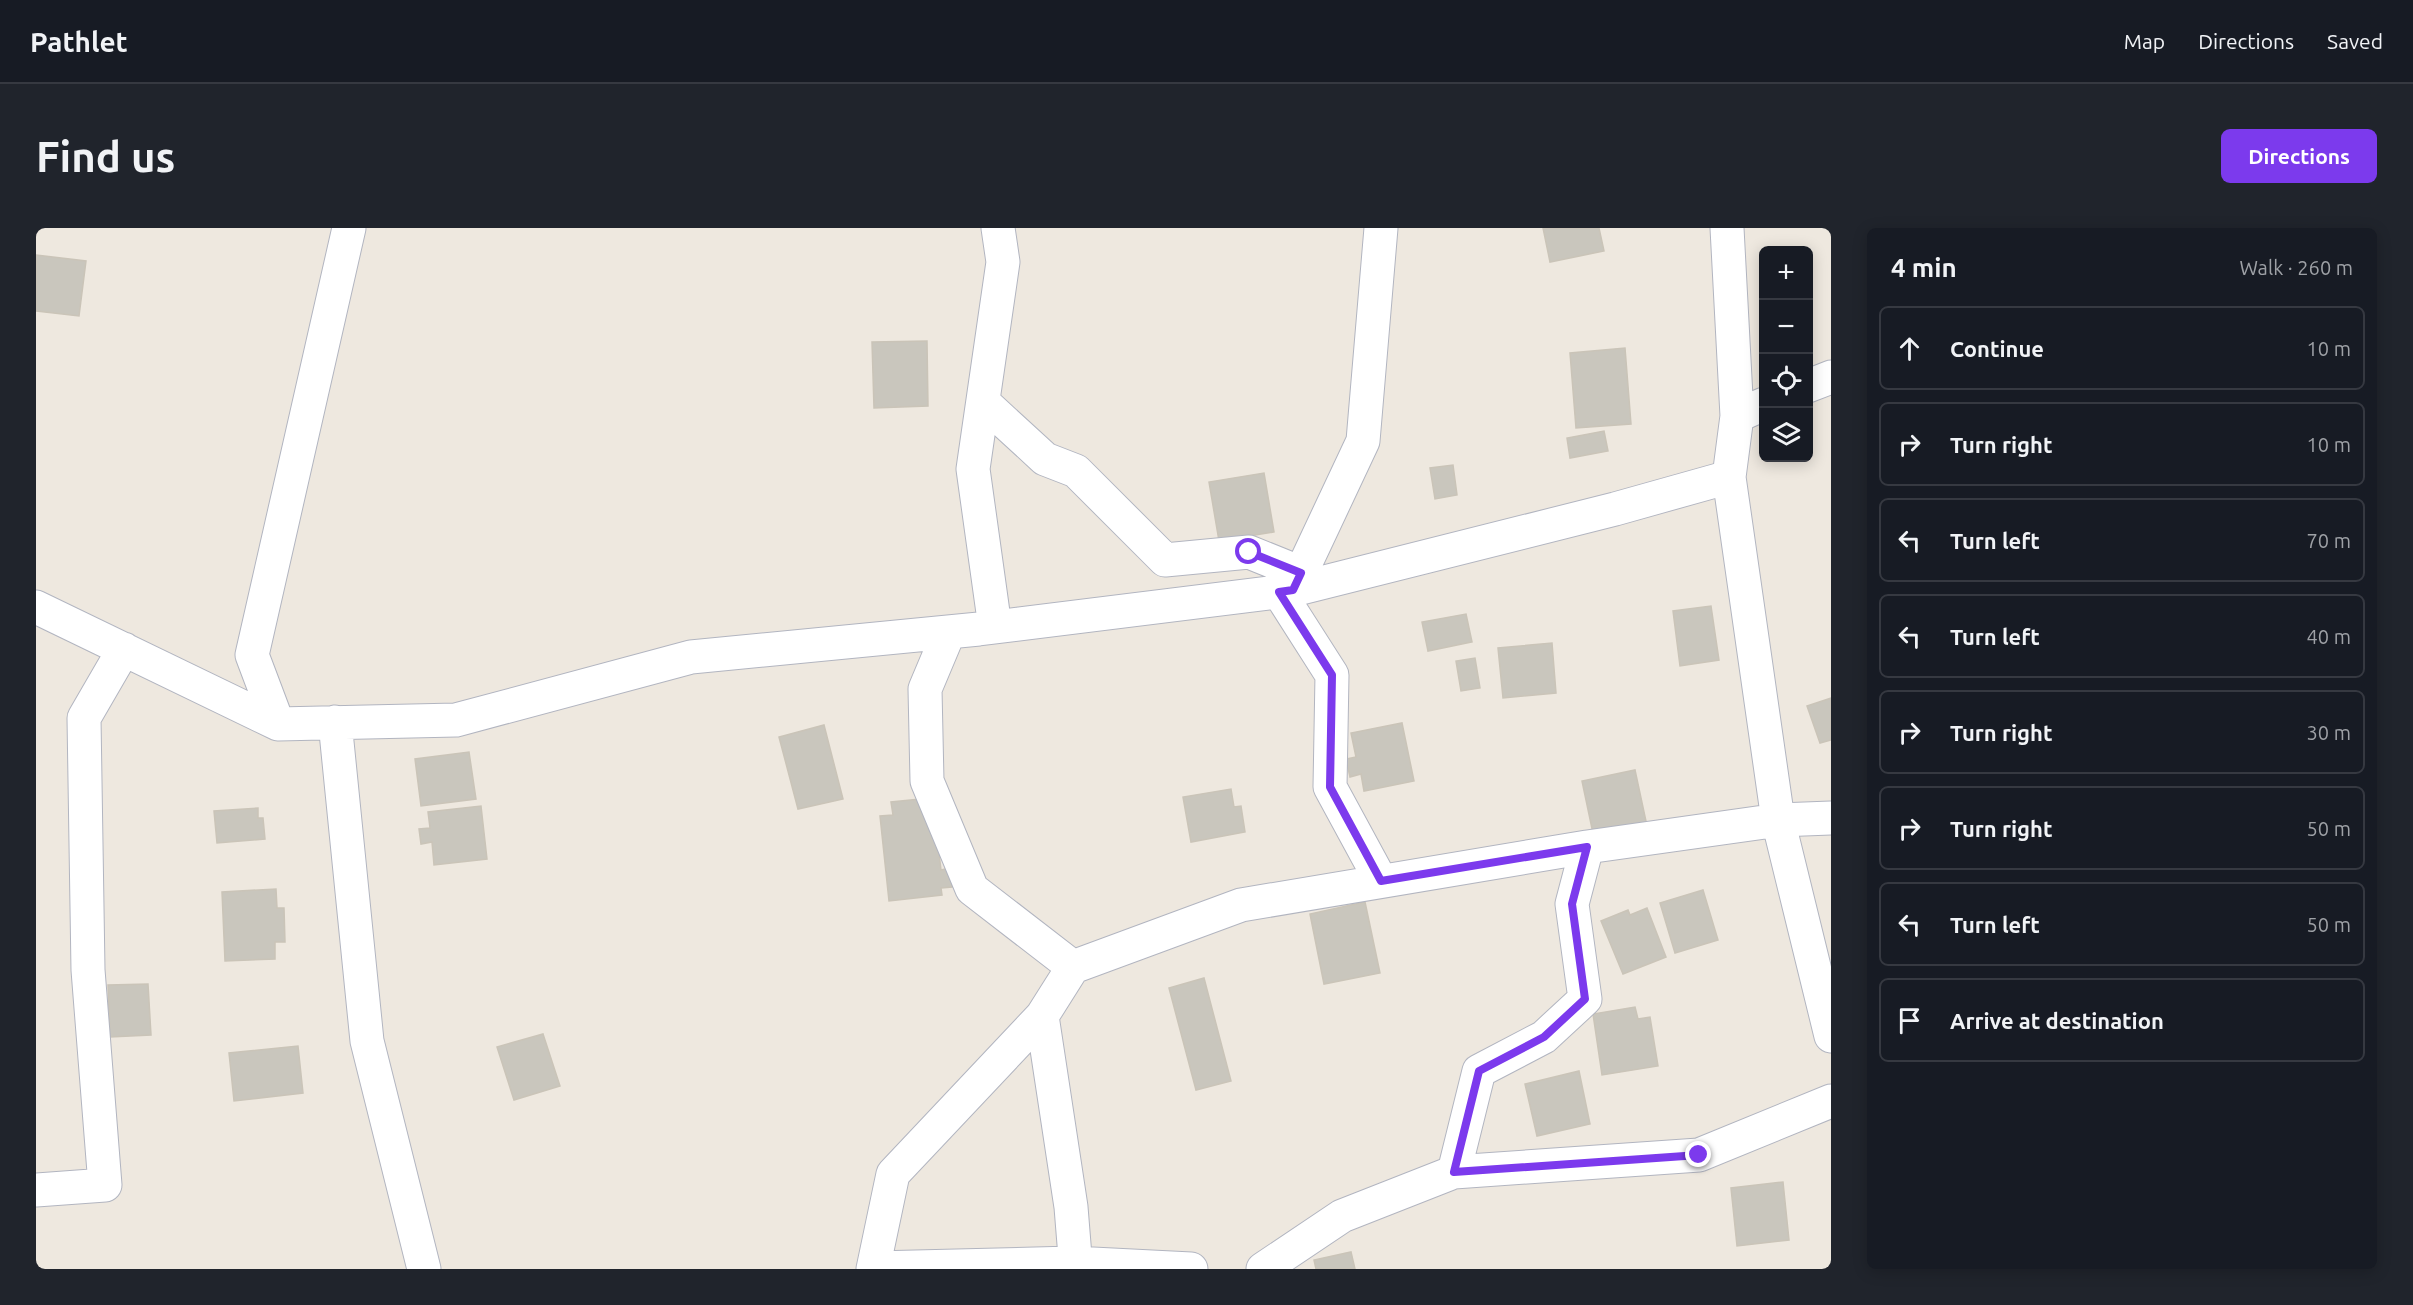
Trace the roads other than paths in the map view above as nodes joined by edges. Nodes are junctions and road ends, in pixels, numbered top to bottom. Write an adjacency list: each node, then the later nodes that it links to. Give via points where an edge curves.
1 (349, 228): 16 (street, via 252,655)
2 (998, 228): 7 (street, via 1003,262)
3 (1381, 228): 10 (street, via 1363,441)
4 (1727, 228): 8 (street)
5 (1831, 377): 6 (street)
6 (1813, 384)
7 (983, 402): 10 (street, via 1045,459 1076,471 1165,560 1249,552); 12 (street, via 973,469)
8 (1750, 410): 9 (street)
9 (1729, 477): 10 (street, via 1615,509); 18 (street)
10 (1291, 585): 12 (street); 20 (street, via 1332,675 1330,787)
11 (36, 607): 14 (street)
12 (995, 627): 13 (street)
13 (950, 632): 15 (street, via 691,657 456,720); 21 (street, via 925,689 927,781 972,889)
14 (124, 649): 16 (street); 26 (street, via 84,718 88,970 105,1185)
15 (335, 722): 16 (street); 28 (street, via 367,1041)
16 (278, 724)
17 (1831, 818): 18 (street)
18 (1778, 820): 19 (street); 23 (street)
19 (1587, 847): 20 (street); 25 (street, via 1572,904 1585,999 1544,1037 1479,1071)
20 (1381, 881): 21 (street, via 1241,905)
21 (1073, 967): 22 (street)
22 (1042, 1016): 27 (street, via 1071,1207); 29 (street, via 893,1174)
23 (1831, 1036)
24 (1831, 1101): 25 (street, via 1699,1155)
25 (1454, 1172): 31 (street, via 1342,1216)
26 (36, 1190)
27 (1074, 1266): 29 (street); 30 (street)
28 (424, 1269)
29 (874, 1269)
30 (1191, 1269)
31 (1263, 1269)

